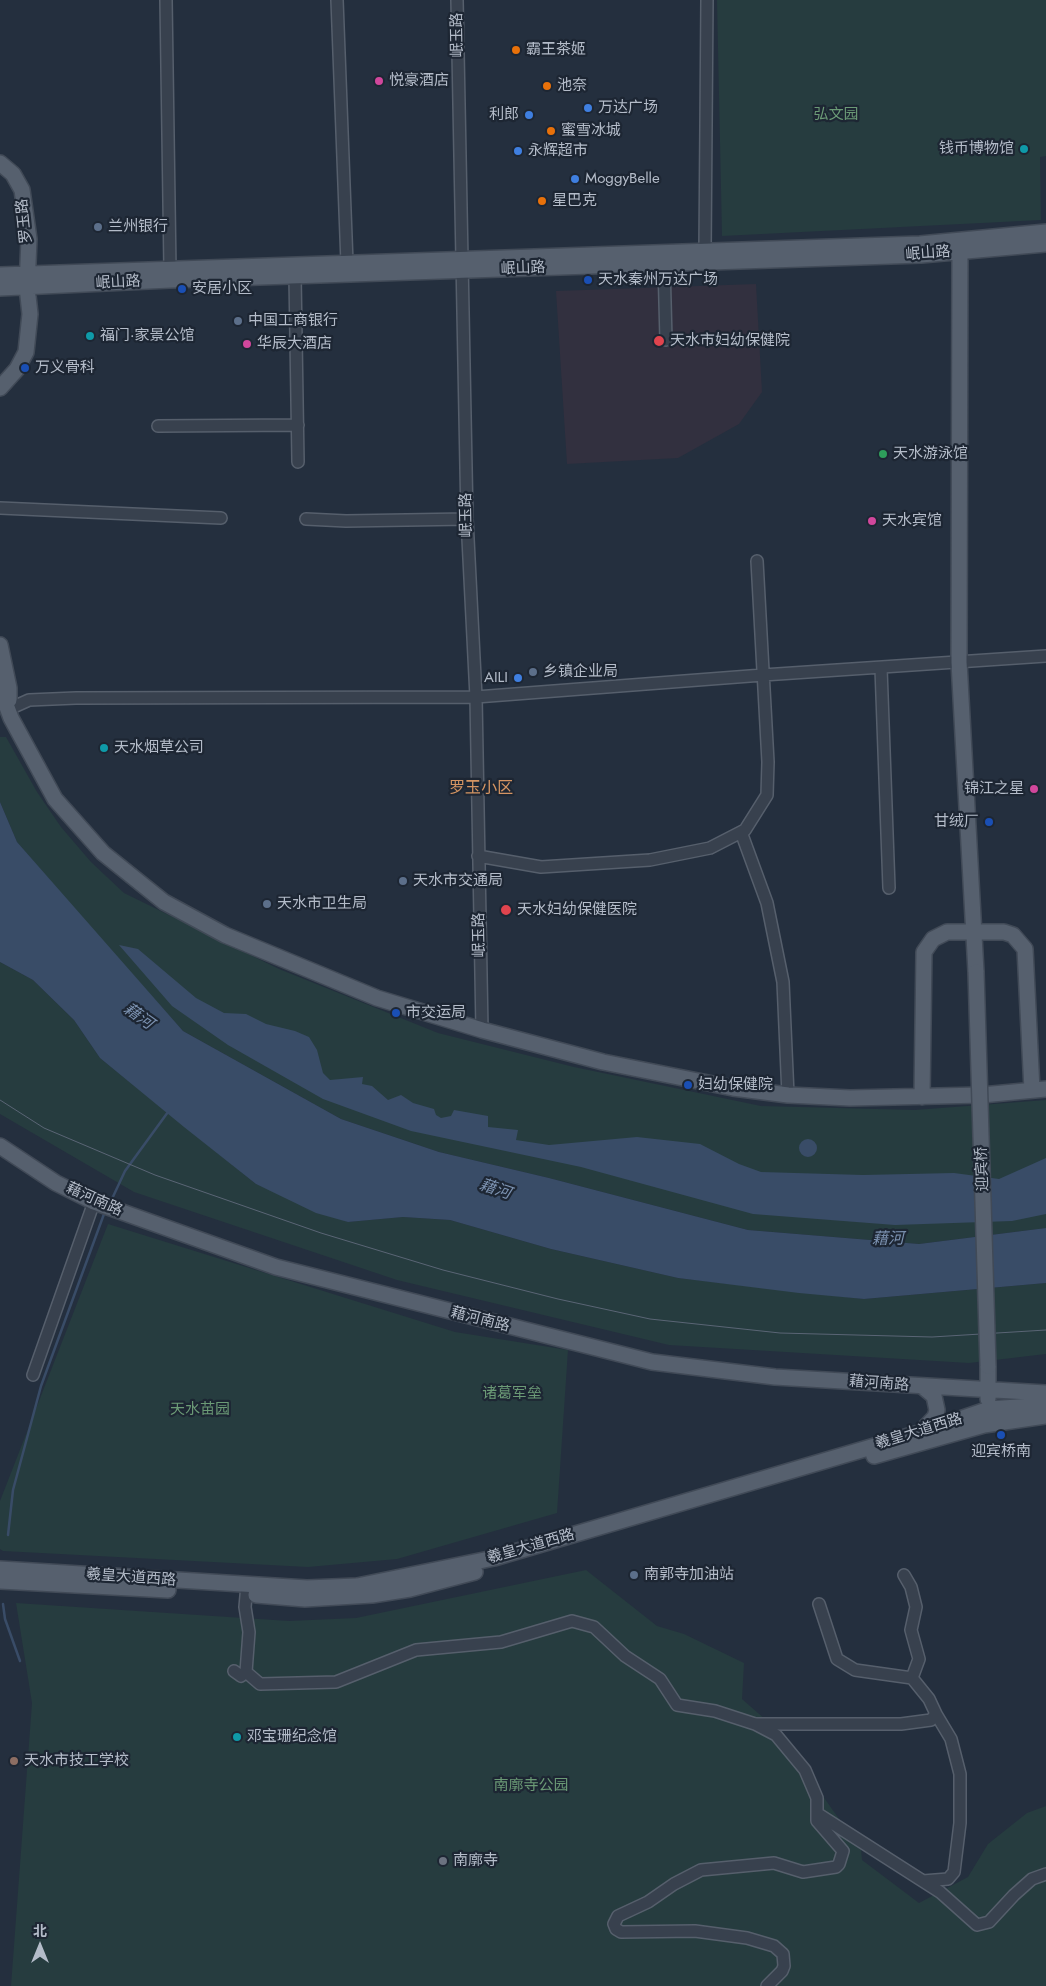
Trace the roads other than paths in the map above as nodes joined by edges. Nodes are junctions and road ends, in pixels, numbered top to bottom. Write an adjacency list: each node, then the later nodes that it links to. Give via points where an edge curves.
1 (166, 0): 13 (street)
2 (337, 0): 10 (street)
3 (457, 0): 12 (street, 岷玉路)
4 (707, 0): 9 (street)
5 (0, 163): 16 (main road, 罗玉路, via 14,174 22,190 29,239)
6 (1046, 232): 8 (main road, 岷山路)
7 (1046, 244): 8 (main road, 岷山路)
8 (960, 246): 9 (main road, 岷山路, via 920,244); 11 (main road, 岷山路); 31 (main road, 迎宾桥)
9 (705, 251): 12 (main road, 岷山路)
10 (346, 263): 12 (main road, 岷山路); 13 (main road, 岷山路)
11 (664, 264): 12 (main road, 岷山路); 18 (street)
12 (463, 265): 15 (main road, 岷山路); 26 (street, 岷玉路)
13 (170, 269): 16 (main road, 岷山路)
14 (0, 275): 16 (main road)
15 (295, 276): 16 (main road, 岷山路); 21 (street)
16 (27, 280): 17 (main road, 岷山路); 19 (main road, 罗玉路, via 18,354); 20 (main road, 罗玉路, via 30,314 26,352 17,369)
17 (0, 288)
18 (666, 340)
19 (0, 379)
20 (0, 388)
21 (298, 425): 22 (street); 23 (street)
22 (158, 426)
23 (298, 462)
24 (0, 508): 25 (street)
25 (221, 518)
26 (467, 519): 27 (street); 35 (street, 岷玉路)
27 (306, 520)
28 (757, 561): 33 (street)
29 (0, 645): 36 (main road, via 9,688)
30 (1046, 656): 31 (street)
31 (959, 662): 32 (street); 40 (main road, 迎宾桥)
32 (881, 668): 33 (street); 39 (street)
33 (763, 675): 35 (street); 37 (street, via 767,795)
34 (0, 688): 36 (main road)
35 (476, 697): 36 (street, via 76,698 29,700); 38 (street, 岷玉路)
36 (3, 713): 41 (main road, via 56,799 103,853 164,902 225,935 377,998)
37 (741, 832): 38 (street, via 710,848 650,860 541,867); 43 (street, via 767,903 783,982)
38 (478, 856): 41 (street, 岷玉路)
39 (889, 888)
40 (974, 932): 42 (main road, via 1013,935 1025,949); 44 (main road, via 940,935 924,952); 49 (main road, 迎宾桥, bridge)
41 (482, 1030): 43 (main road, via 603,1062 733,1088)
42 (1039, 1090): 44 (main road)
43 (788, 1095): 44 (main road)
44 (922, 1097)
45 (0, 1146): 46 (main road, 藉河南路, via 56,1183)
46 (94, 1202): 47 (street); 48 (main road, 藉河南路, via 276,1267 652,1362 775,1377)
47 (33, 1376)
48 (922, 1386): 49 (main road, 藉河南路); 55 (main road, via 934,1396 937,1410 935,1417)
49 (987, 1391): 50 (main road, 藉河南路); 52 (main road, 迎宾桥)
50 (1046, 1393)
51 (1046, 1405): 52 (main road, 羲皇大道西路)
52 (989, 1410): 54 (main road); 55 (main road, 羲皇大道西路)
53 (1046, 1416): 54 (main road, 羲皇大道西路)
54 (984, 1425): 59 (main road, 羲皇大道西路, via 500,1566 410,1589 333,1598)
55 (919, 1433): 59 (main road, 羲皇大道西路, via 494,1558 357,1586)
56 (0, 1569): 59 (main road, 羲皇大道西路)
57 (904, 1575): 63 (street, via 916,1607 911,1630 918,1659)
58 (0, 1581): 59 (main road, 羲皇大道西路)
59 (246, 1596): 62 (street, via 249,1632)
60 (819, 1604): 63 (street, via 837,1659 855,1670)
61 (234, 1671): 62 (street, via 241,1676)
62 (246, 1672): 65 (street, via 260,1684 336,1682 416,1650 501,1642 572,1621 594,1627 625,1656 660,1680 676,1705 715,1711)
63 (912, 1678): 64 (street)
64 (936, 1714): 65 (street, via 932,1720 901,1724); 68 (street, via 951,1739 960,1774 960,1823 954,1872 948,1879)
65 (755, 1724): 66 (street, via 776,1735 805,1770 817,1798)
66 (818, 1814): 68 (street); 69 (street, via 817,1821 843,1851 842,1860 836,1867 803,1872 774,1863 701,1870 614,1920 621,1932 695,1931 747,1938 774,1946 782,1954 784,1966)
67 (1046, 1874): 68 (street, via 1032,1879 990,1922 981,1925 973,1923 946,1896)
68 (923, 1880)
69 (767, 1986)

